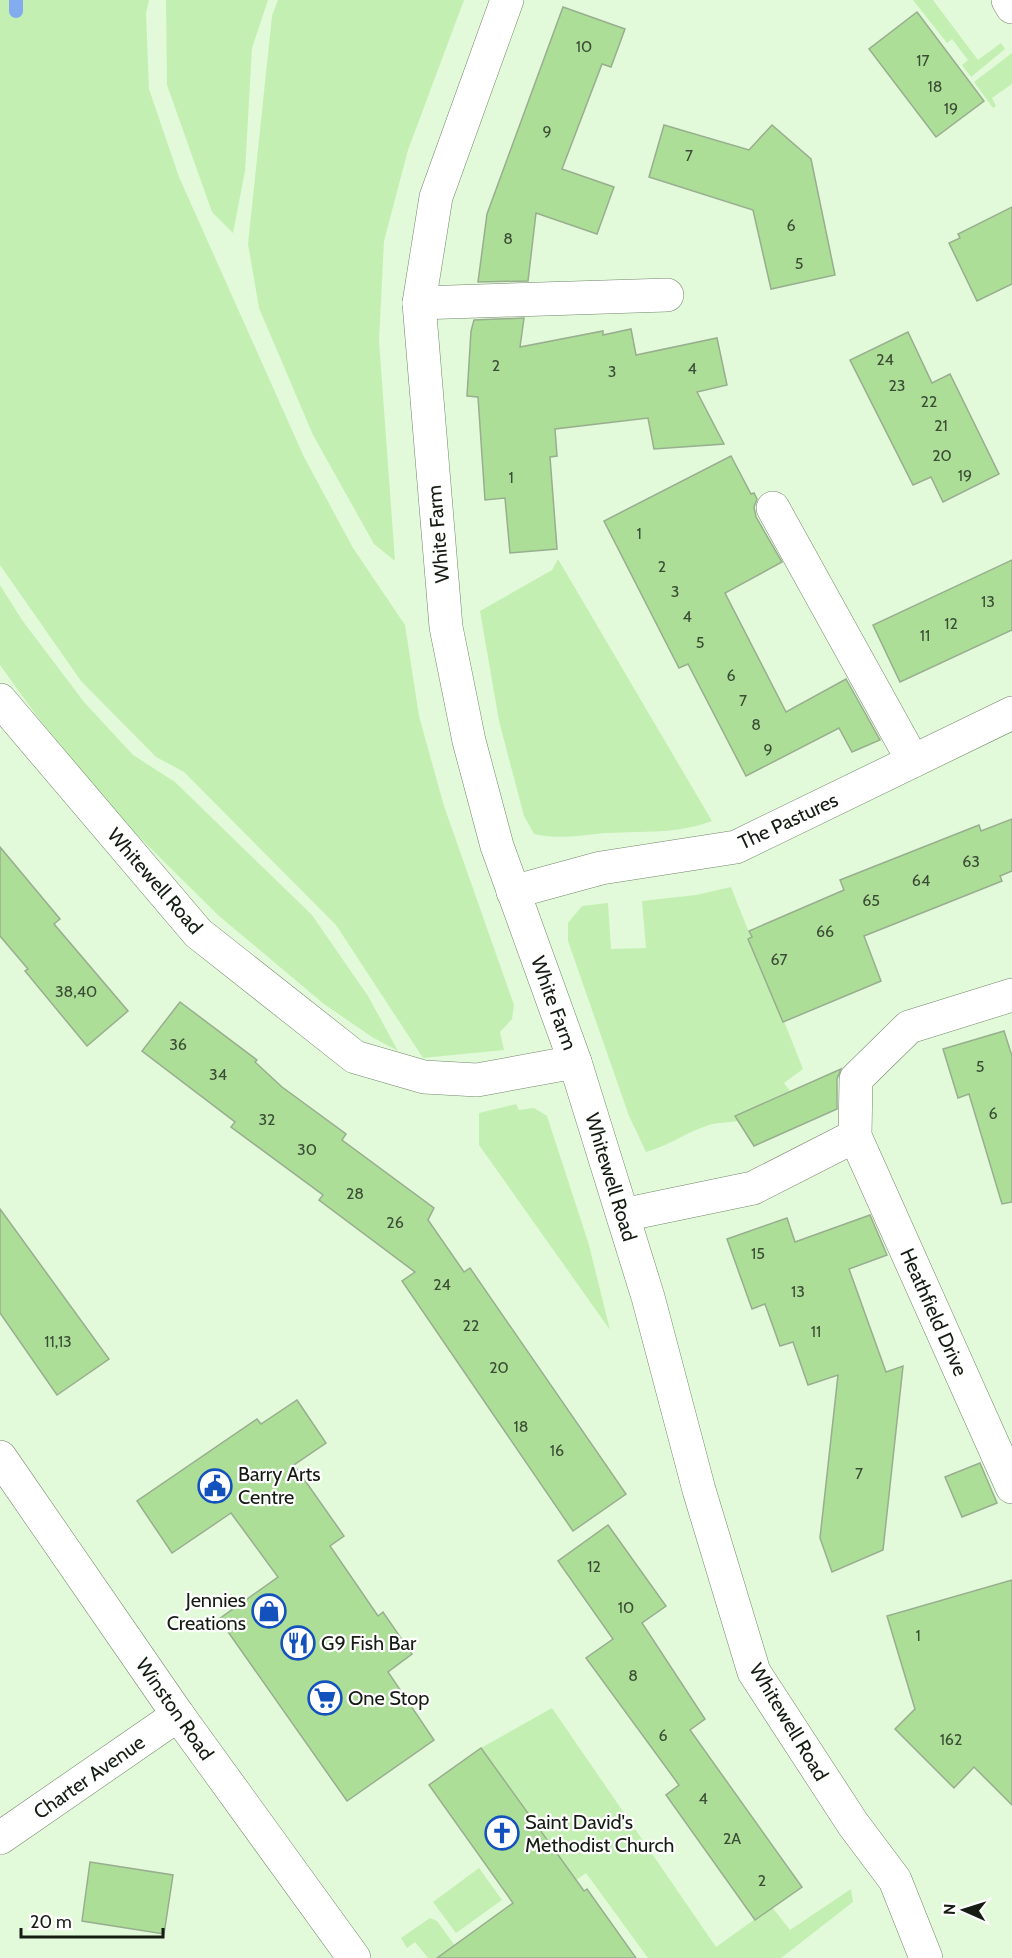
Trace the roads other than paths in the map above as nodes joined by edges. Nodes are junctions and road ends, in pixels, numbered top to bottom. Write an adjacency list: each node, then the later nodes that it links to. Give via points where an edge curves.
1 (507, 0): 5 (street, White Farm, via 436,197)
2 (1008, 0): 3 (street)
3 (1012, 7)
4 (667, 295): 5 (street)
5 (418, 303): 10 (street, White Farm, via 446,627 469,741)
6 (773, 508): 9 (street)
7 (0, 700): 12 (street, Whitewell Road, via 198,933 355,1057 424,1077 477,1080)
8 (1012, 713): 9 (street, The Pastures)
9 (913, 761): 10 (street, The Pastures, via 736,847 601,868)
10 (513, 892): 12 (street, White Farm)
11 (1012, 995): 13 (street, Heathfield Drive, via 909,1027 856,1079)
12 (575, 1062): 14 (street, Whitewell Road)
13 (855, 1136): 14 (street, via 753,1188); 16 (street, Heathfield Drive)
14 (623, 1215): 20 (street, Whitewell Road, via 754,1672 853,1824 895,1880)
15 (0, 1457): 17 (street, Winston Road)
16 (1012, 1487)
17 (178, 1715): 18 (street, Charter Avenue); 19 (street, Winston Road)
18 (0, 1838)
19 (354, 1958)
20 (926, 1958)

